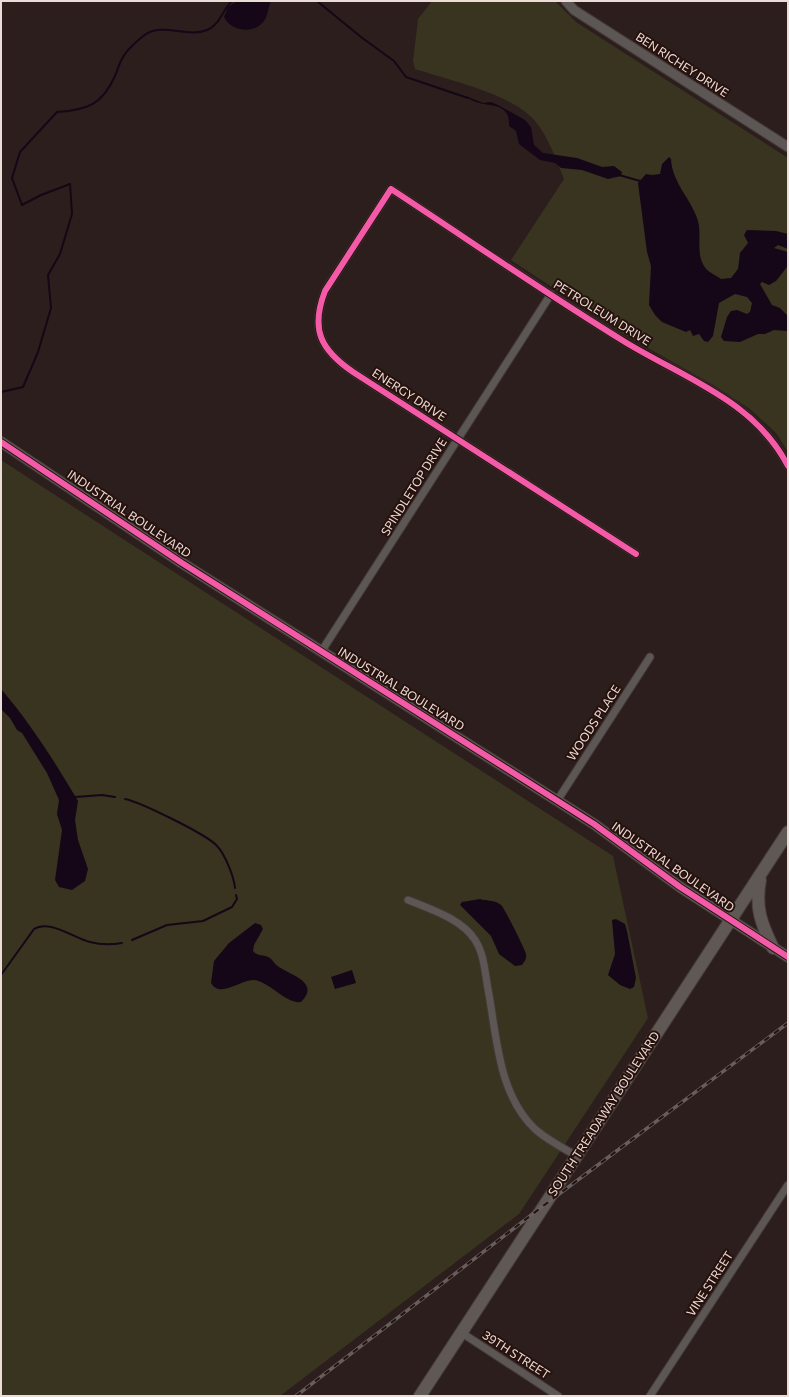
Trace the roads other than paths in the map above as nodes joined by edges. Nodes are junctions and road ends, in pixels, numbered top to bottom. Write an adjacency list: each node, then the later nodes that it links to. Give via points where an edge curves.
1 (566, 1): 2 (street, BEN RICHEY DRIVE, via 574,10)
2 (788, 147)
3 (391, 189): 4 (street, PETROLEUM DRIVE); 5 (street, ENERGY DRIVE, via 324,291 319,306 321,336 335,359)
4 (551, 294): 5 (street, SPINDLETOP DRIVE); 7 (street, PETROLEUM DRIVE, via 625,342 732,403 753,419 780,450)
5 (457, 439): 8 (street, ENERGY DRIVE); 9 (street, SPINDLETOP DRIVE)
6 (1, 442): 9 (main road, INDUSTRIAL BOULEVARD)
7 (788, 466)
8 (636, 554)
9 (321, 652): 11 (main road, INDUSTRIAL BOULEVARD)
10 (650, 657): 11 (street, WOODS PLACE)
11 (557, 801): 15 (main road, INDUSTRIAL BOULEVARD, via 594,824 655,870)
12 (788, 832): 13 (main road, SOUTH TREADAWAY BOULEVARD)
13 (761, 875): 15 (main road, SOUTH TREADAWAY BOULEVARD); 16 (main road, via 757,897 760,920)
14 (408, 900): 18 (street, via 459,925 475,940 481,952 504,1074 513,1098 536,1129)
15 (731, 921): 16 (main road, INDUSTRIAL BOULEVARD); 18 (main road, SOUTH TREADAWAY BOULEVARD)
16 (773, 948): 17 (main road, INDUSTRIAL BOULEVARD)
17 (788, 957)
18 (577, 1156): 20 (main road, SOUTH TREADAWAY BOULEVARD)
19 (788, 1185): 23 (street, VINE STREET)
20 (462, 1333): 21 (main road, SOUTH TREADAWAY BOULEVARD); 22 (street, 39TH STREET)
21 (420, 1396)
22 (558, 1396)
23 (650, 1396)

